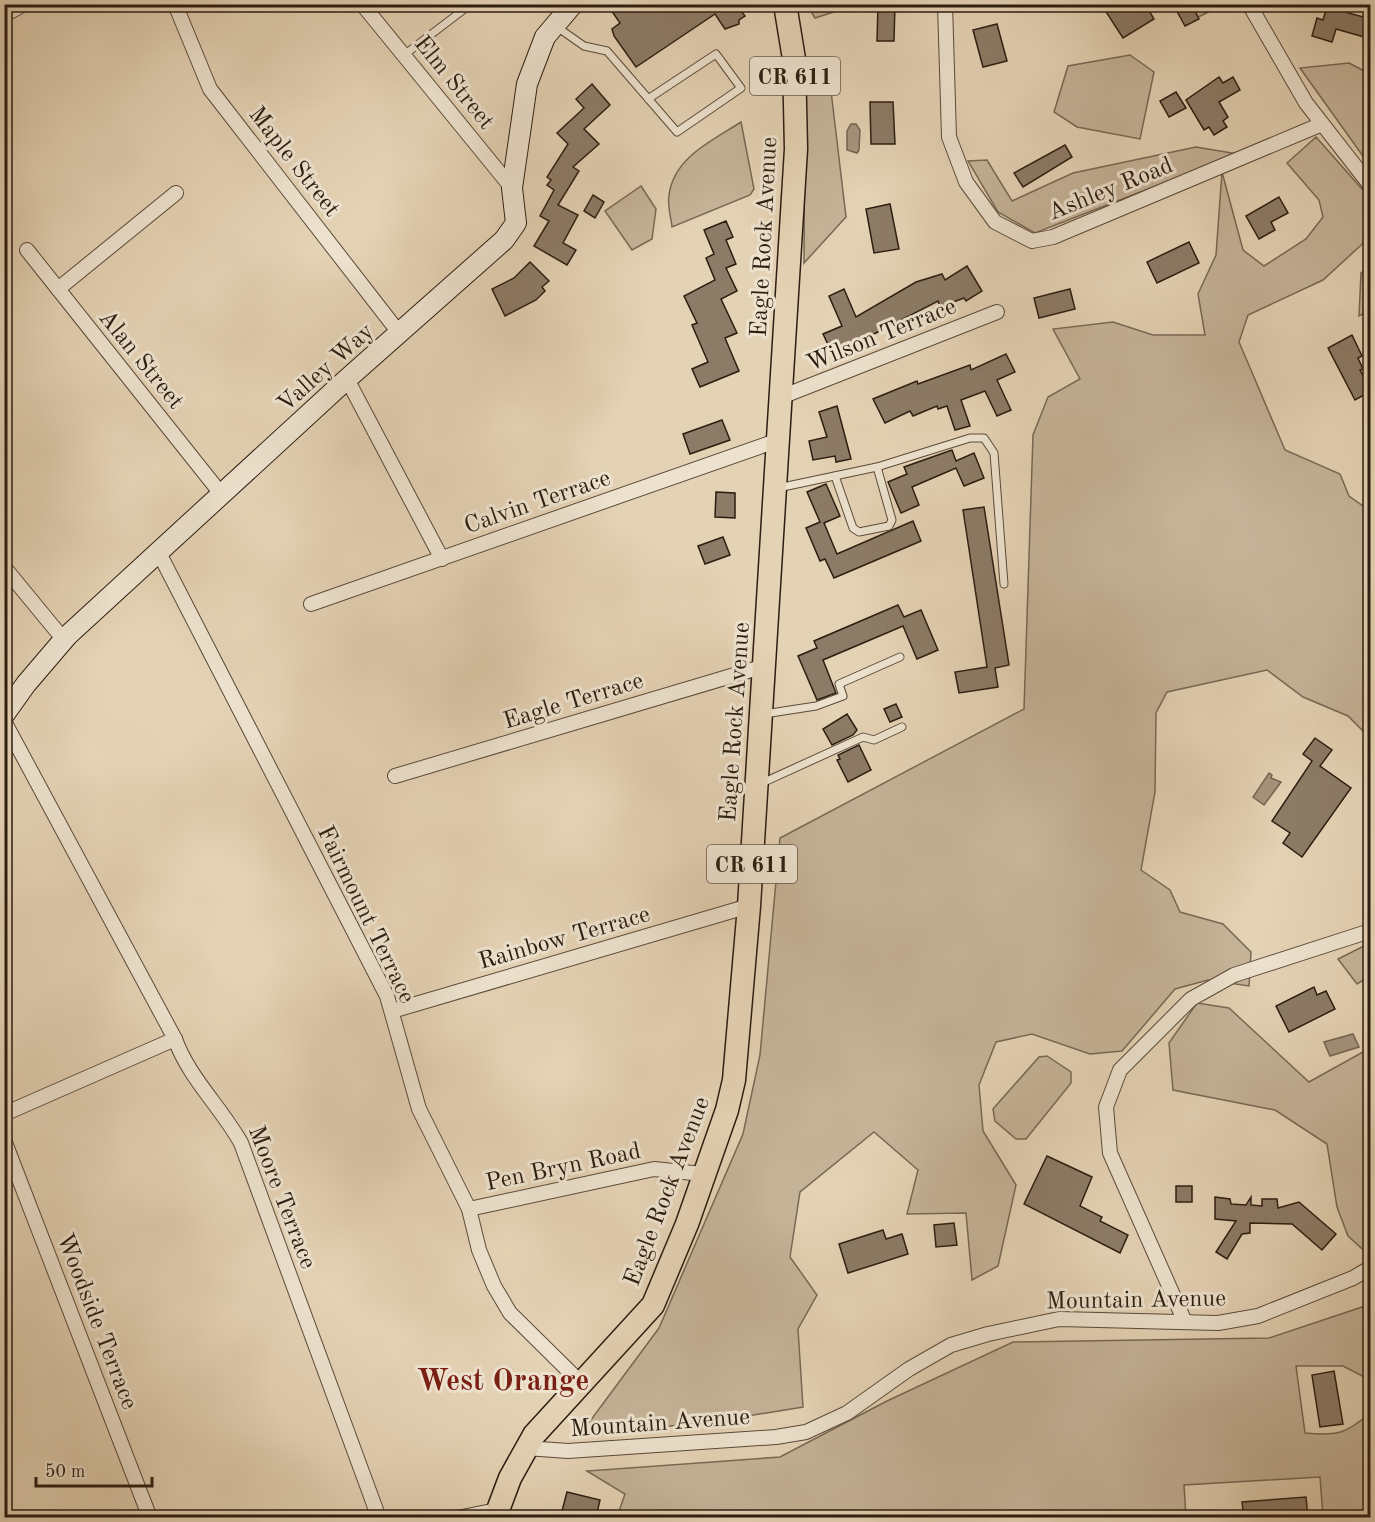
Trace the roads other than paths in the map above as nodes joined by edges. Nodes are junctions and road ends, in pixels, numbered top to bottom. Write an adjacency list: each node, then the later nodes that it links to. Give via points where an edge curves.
1 (24, 4): 9 (street)
2 (174, 4): 20 (street, Maple Street, via 210,89)
3 (362, 4): 11 (street, Elm Street)
4 (471, 4): 11 (lane)
5 (573, 4): 10 (street, Valley Way)
6 (785, 4): 22 (main road, Eagle Rock Avenue / CR 611, via 794,59 796,149)
7 (945, 4): 13 (street, Ashley Road, via 949,137 966,182 995,222 1032,241 1053,237)
8 (1249, 4): 13 (street)
9 (4, 15)
10 (555, 25): 12 (lane, via 584,46 607,51); 15 (street, Valley Way, via 545,37 527,84)
11 (404, 55): 15 (street, Elm Street)
12 (648, 99): 12 (lane, via 677,132 741,88 716,54)
13 (1322, 124): 14 (street)
14 (1371, 185)
15 (512, 188): 20 (street, Valley Way, via 516,223 504,240)
16 (177, 193): 18 (street)
17 (27, 250): 18 (street, Alan Street)
18 (58, 289): 27 (street, Alan Street)
19 (997, 312): 22 (street, Wilson Terrace)
20 (400, 334): 21 (street, Valley Way)
21 (347, 379): 27 (street, Valley Way); 29 (street)
22 (782, 397): 23 (main road, Eagle Rock Avenue / CR 611)
23 (779, 440): 26 (main road, Eagle Rock Avenue / CR 611); 29 (street, Calvin Terrace)
24 (877, 467): 25 (lane); 25 (lane, via 892,520 889,526 859,532 853,528); 31 (lane, via 970,438 984,438 994,453)
25 (835, 476): 26 (lane)
26 (776, 489): 35 (main road, Eagle Rock Avenue / CR 611)
27 (222, 495): 28 (street, Valley Way)
28 (159, 553): 33 (street, Valley Way); 44 (street, Fairmount Terrace)
29 (442, 559): 32 (street, Calvin Terrace)
30 (4, 567): 33 (street)
31 (1004, 584)
32 (310, 604)
33 (64, 640): 37 (street, Valley Way)
34 (900, 657): 36 (lane, via 838,684 843,696 816,706)
35 (765, 666): 36 (main road, Eagle Rock Avenue / CR 611); 40 (street, Eagle Terrace)
36 (762, 715): 41 (main road, Eagle Rock Avenue / CR 611)
37 (4, 716)
38 (4, 722): 45 (street, Moore Terrace)
39 (902, 727): 41 (lane, via 874,740 863,736)
40 (395, 776)
41 (757, 785): 42 (main road, Eagle Rock Avenue / CR 611)
42 (749, 906): 44 (street, Rainbow Terrace); 48 (main road, Eagle Rock Avenue / CR 611, via 734,1080)
43 (1371, 932): 51 (street, via 1234,975 1191,999 1120,1070 1106,1107 1110,1153)
44 (392, 1011): 49 (street, Fairmount Terrace, via 419,1109)
45 (175, 1039): 46 (street); 56 (street, Moore Terrace, via 182,1059 241,1143)
46 (4, 1114)
47 (4, 1140): 55 (street, Woodside Terrace)
48 (703, 1174): 49 (street, Pen Bryn Road, via 654,1169); 52 (main road, Eagle Rock Avenue / CR 611, via 653,1305)
49 (469, 1209): 52 (street, Fairmount Terrace, via 479,1250 510,1313)
50 (1371, 1268): 51 (street, Mountain Avenue, via 1258,1316 1218,1323)
51 (1185, 1322): 53 (street, Mountain Avenue, via 1059,1319 988,1334 951,1345 846,1413 806,1432 579,1451)
52 (581, 1383): 53 (main road, Eagle Rock Avenue / CR 611)
53 (526, 1448): 54 (main road, Eagle Rock Avenue / CR 611)
54 (496, 1514): 57 (street)
55 (150, 1518)
56 (379, 1518)
57 (457, 1518)

